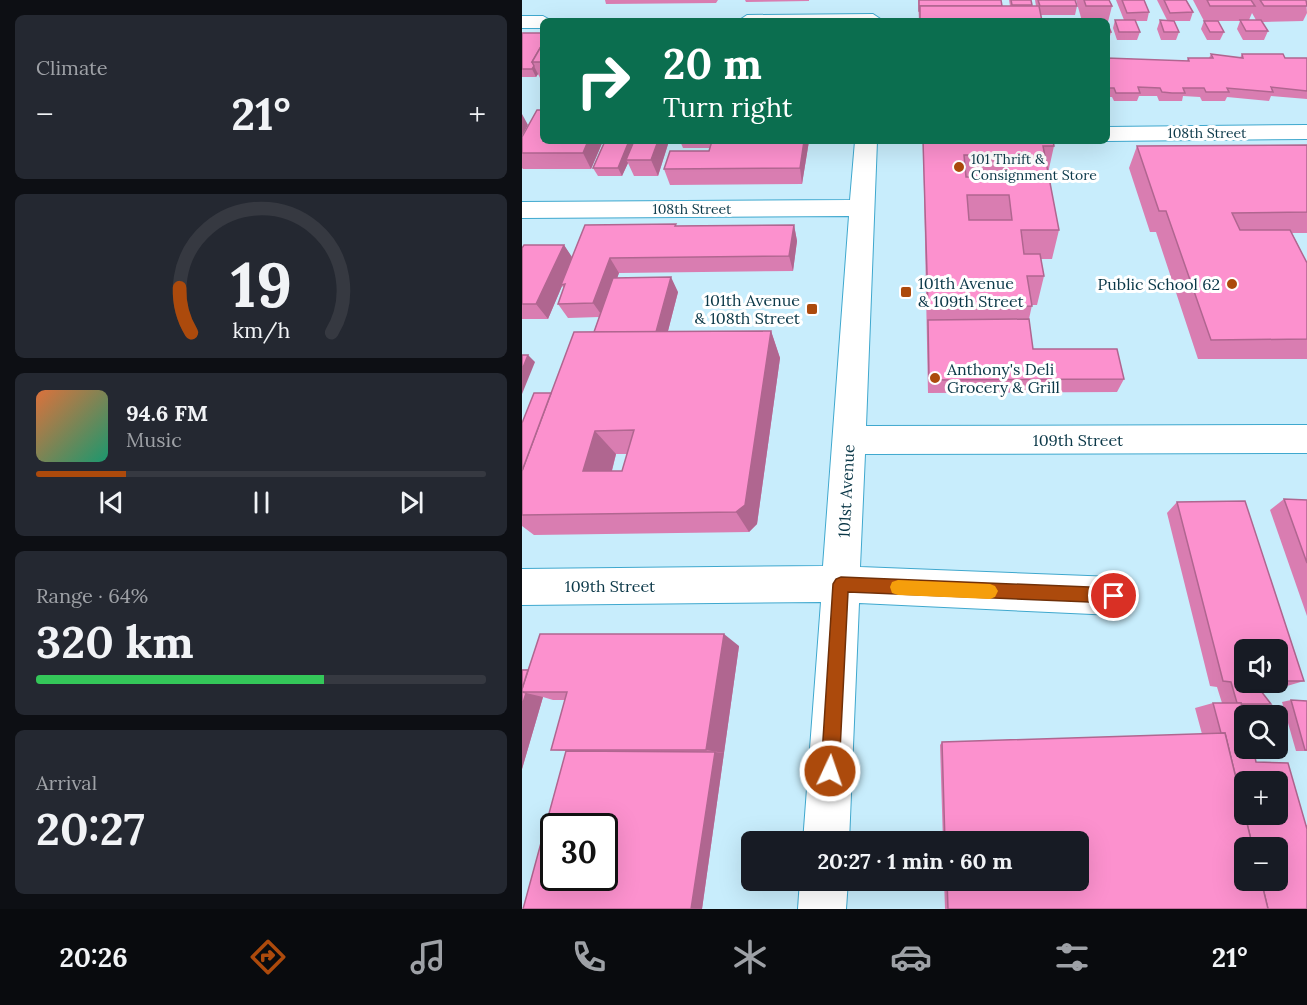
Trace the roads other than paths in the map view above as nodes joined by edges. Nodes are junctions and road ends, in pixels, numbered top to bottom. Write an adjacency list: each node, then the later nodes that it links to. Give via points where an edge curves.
1 (874, 0): 2 (street)
2 (873, 18)
3 (522, 22): 4 (street)
4 (540, 22)
5 (1307, 132): 6 (street, 108th Street)
6 (1110, 134)
7 (867, 144): 8 (street, 101st Avenue)
8 (862, 208): 9 (street, 108th Street); 11 (street, 101st Avenue)
9 (522, 210)
10 (1307, 439): 11 (street, 109th Street)
11 (849, 440): 12 (street, 101st Avenue)
12 (841, 584): 13 (street, 109th Street); 14 (street, 109th Street); 15 (street, 101st Avenue)
13 (522, 587)
14 (1114, 596)
15 (827, 831)
16 (823, 891): 17 (street)
17 (822, 909)

